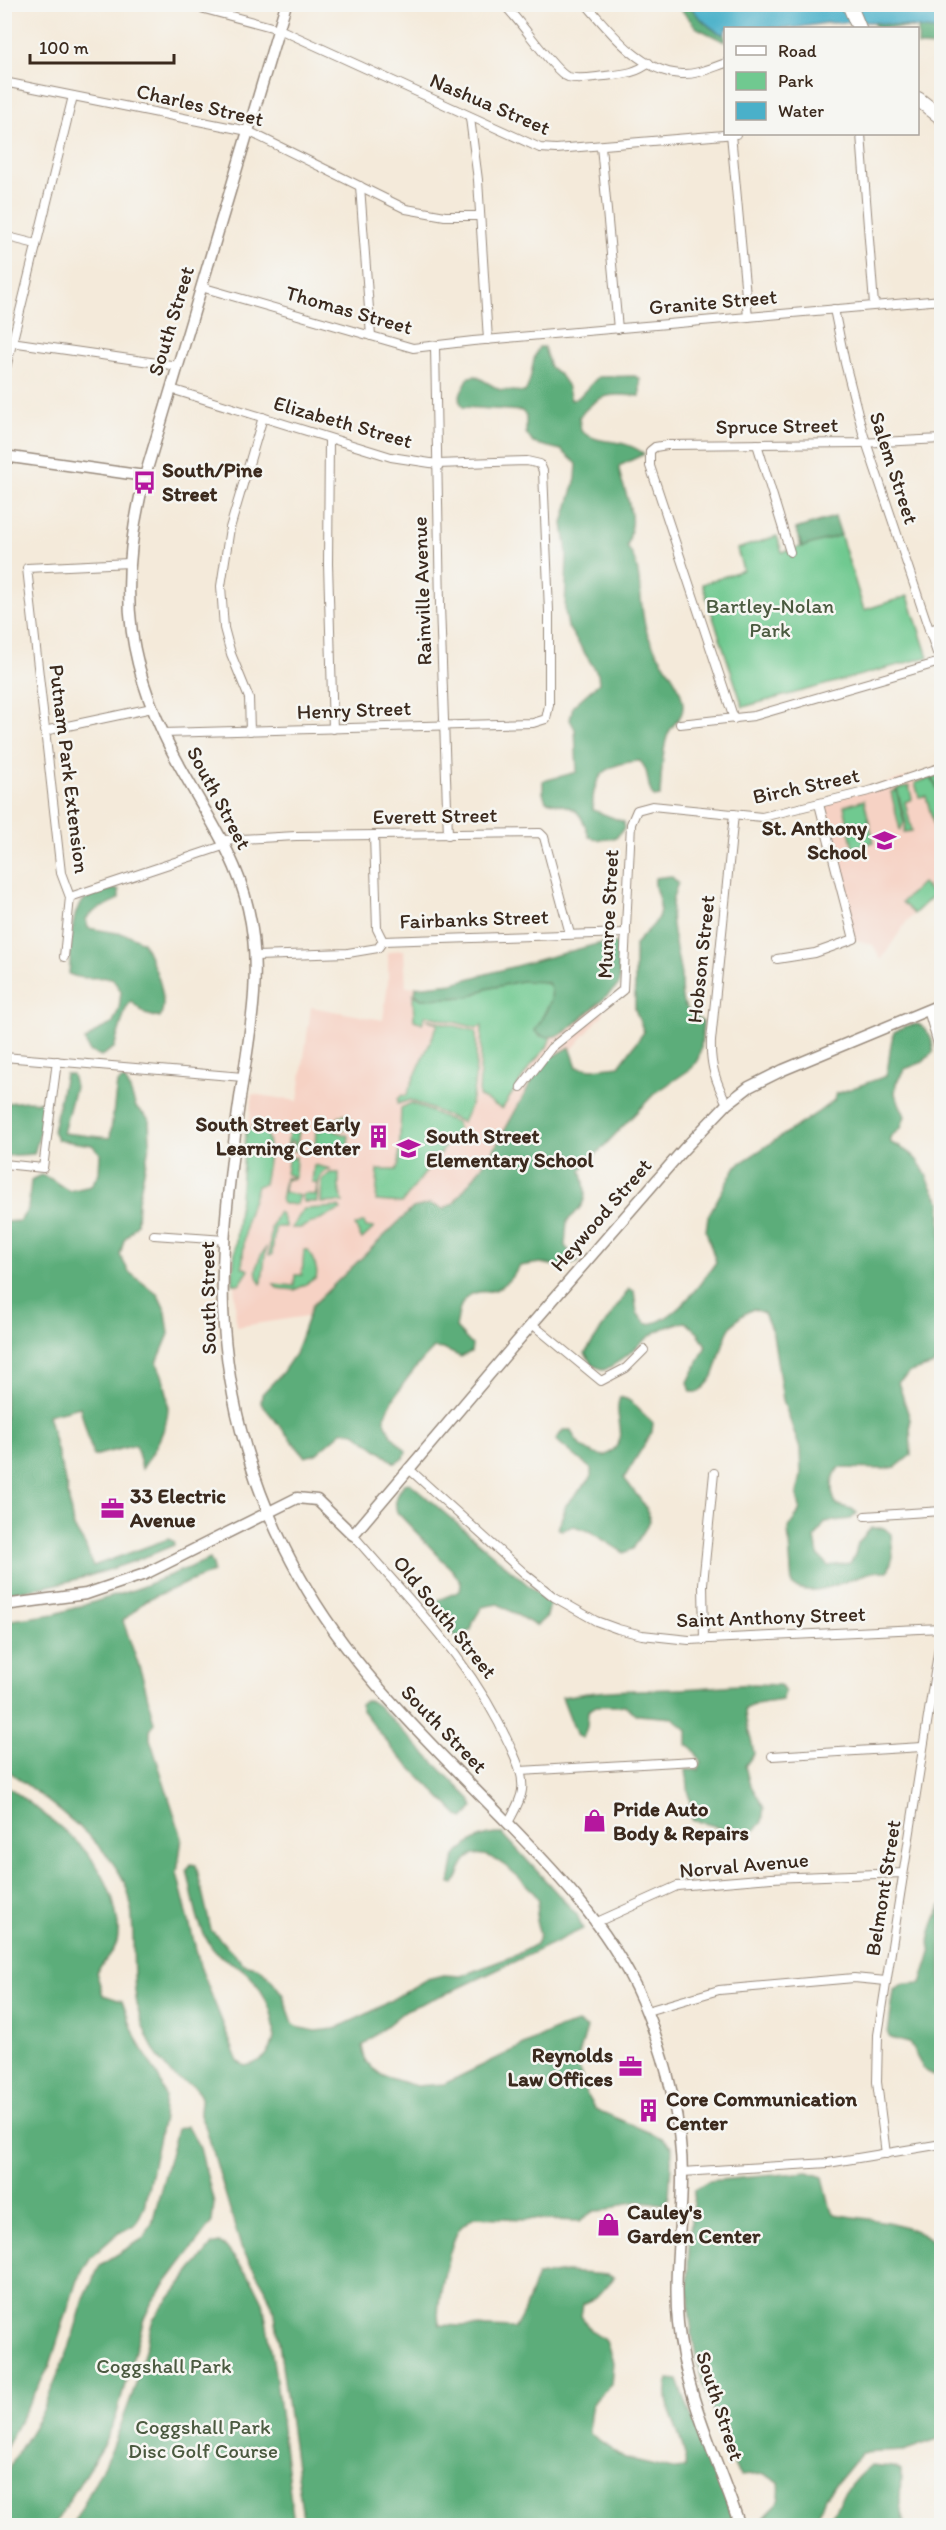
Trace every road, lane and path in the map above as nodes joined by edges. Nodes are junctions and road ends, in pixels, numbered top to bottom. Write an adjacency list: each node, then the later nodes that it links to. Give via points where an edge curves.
1 (9, 4): 7 (street)
2 (186, 4): 9 (street, Nashua Street)
3 (286, 4): 9 (main road, South Street)
4 (503, 4): 10 (street, via 556,69 568,77 636,72)
5 (586, 4): 10 (street, via 621,43)
6 (849, 4): 8 (highway)
7 (4, 11)
8 (859, 27)
9 (279, 29): 15 (street, Nashua Street); 17 (main road, South Street)
10 (649, 63): 11 (street, via 682,74)
11 (724, 64)
12 (4, 82): 13 (street, Charles Street)
13 (73, 96): 17 (street, Charles Street); 25 (street)
14 (919, 100): 16 (highway)
15 (470, 118): 21 (street, Nashua Street, via 540,148); 23 (street)
16 (942, 118)
17 (248, 131): 22 (street, Charles Street); 26 (main road, South Street)
18 (724, 135): 21 (street, Nashua Street)
19 (733, 135): 30 (street)
20 (861, 135): 28 (street)
21 (601, 146): 31 (street)
22 (360, 186): 23 (street, Charles Street, via 413,211); 32 (street)
23 (480, 216): 33 (street)
24 (4, 236): 25 (street)
25 (36, 244): 34 (street)
26 (201, 287): 32 (street, Thomas Street); 36 (main road, South Street)
27 (942, 300): 28 (street, Granite Street)
28 (874, 305): 29 (street, Granite Street)
29 (834, 309): 30 (street, Granite Street); 42 (street, Salem Street)
30 (748, 317): 31 (street, Granite Street)
31 (618, 329): 33 (street, Granite Street)
32 (371, 336): 35 (street, Thomas Street, via 413,348)
33 (488, 340): 35 (street, Thomas Street)
34 (8, 341): 36 (street); 37 (street)
35 (435, 347): 45 (street, Rainville Avenue)
36 (178, 366): 38 (main road, South Street)
37 (4, 376)
38 (171, 389): 39 (street, Elizabeth Street); 46 (main road, South Street)
39 (263, 417): 40 (street, Elizabeth Street); 59 (street, via 230,528 221,593 231,654 249,698)
40 (329, 439): 45 (street, Elizabeth Street, via 391,457); 57 (street)
41 (942, 439): 42 (street, Spruce Street)
42 (866, 442): 43 (street, Spruce Street); 50 (street, Salem Street)
43 (757, 444): 47 (street); 54 (street, Spruce Street, via 667,446 650,451 650,466)
44 (4, 456): 46 (main road)
45 (437, 464): 53 (street, Elizabeth Street, via 532,461 542,467 549,611); 56 (street, Rainville Avenue)
46 (146, 476): 48 (main road, South Street)
47 (790, 552)
48 (129, 563): 52 (main road, South Street, via 134,646 141,681); 58 (street, Putnam Park Extension, via 27,568)
49 (942, 626): 50 (street)
50 (929, 630): 51 (street, Salem Street)
51 (941, 665): 54 (street)
52 (152, 708): 58 (street); 60 (main road, South Street)
53 (546, 719): 56 (street, Henry Street, via 533,723)
54 (734, 719): 55 (street)
55 (680, 724)
56 (444, 725): 57 (street, Henry Street); 66 (street, Rainville Avenue)
57 (333, 729): 59 (street, Henry Street)
58 (44, 731): 68 (street, Putnam Park Extension, via 61,873)
59 (250, 731): 60 (street, Henry Street)
60 (163, 733): 67 (main road, South Street)
61 (942, 768): 62 (street, Birch Street)
62 (819, 804): 64 (street, Birch Street, via 762,817); 74 (street, via 854,939 814,953)
63 (639, 809): 64 (street, Birch Street, via 652,806); 69 (street, Munroe Street, via 631,824)
64 (734, 814): 82 (street, Hobson Street, via 710,1061)
65 (374, 835): 66 (street, Everett Street); 67 (street, Everett Street); 71 (street, via 377,929)
66 (448, 835): 70 (street, Everett Street, via 542,834)
67 (225, 843): 68 (street, Everett Street); 72 (main road, South Street, via 247,901)
68 (70, 897): 73 (street)
69 (626, 933): 70 (street, Fairbanks Street); 81 (street, Munroe Street, via 621,993 551,1048)
70 (570, 934): 71 (street, Fairbanks Street)
71 (383, 940): 72 (street, Fairbanks Street, via 378,948 348,953)
72 (256, 956): 80 (main road, South Street)
73 (64, 957)
74 (777, 959)
75 (942, 1004): 76 (main road, Heywood Street)
76 (928, 1010): 78 (street); 82 (main road, Heywood Street, via 783,1070 749,1087)
77 (4, 1057): 79 (street)
78 (942, 1058)
79 (57, 1061): 80 (street); 83 (street, via 43,1168)
80 (243, 1077): 85 (main road, South Street)
81 (522, 1087)
82 (727, 1104): 86 (main road, Heywood Street)
83 (4, 1164)
84 (154, 1235): 85 (street)
85 (225, 1240): 91 (main road, South Street, via 223,1311 227,1357 250,1463)
86 (532, 1323): 87 (street, via 601,1381 626,1368); 88 (main road, Heywood Street)
87 (644, 1350)
88 (408, 1468): 93 (main road, Heywood Street); 96 (street, Saint Anthony Street, via 554,1597 596,1621 642,1635)
89 (714, 1473): 96 (street, via 704,1576)
90 (942, 1511): 92 (street)
91 (268, 1513): 93 (main road, Old South Street, via 297,1498 313,1498); 94 (main road, Old South Street, via 145,1574 86,1594); 101 (main road, South Street, via 301,1579 351,1656)
92 (865, 1516)
93 (352, 1535): 100 (street, Old South Street, via 472,1675)
94 (4, 1605)
95 (941, 1628): 96 (street, Saint Anthony Street); 97 (street, Belmont Street)
96 (704, 1640)
97 (922, 1747): 98 (street); 102 (street, Belmont Street)
98 (772, 1756)
99 (694, 1761): 100 (street)
100 (520, 1771): 101 (street, Old South Street, via 522,1790)
101 (508, 1823): 103 (main road, South Street, via 564,1881)
102 (903, 1873): 103 (street, Norval Avenue, via 677,1886); 104 (street, Belmont Street)
103 (595, 1923): 105 (main road, South Street, via 620,1957)
104 (886, 1981): 105 (street, via 854,1978 719,1990); 107 (street, Belmont Street, via 876,2051)
105 (647, 2011): 108 (main road, South Street, via 676,2118)
106 (942, 2144): 107 (street)
107 (886, 2154): 108 (street, via 817,2164)
108 (682, 2172): 109 (main road, South Street, via 676,2286 682,2351 701,2424)
109 (740, 2526)

